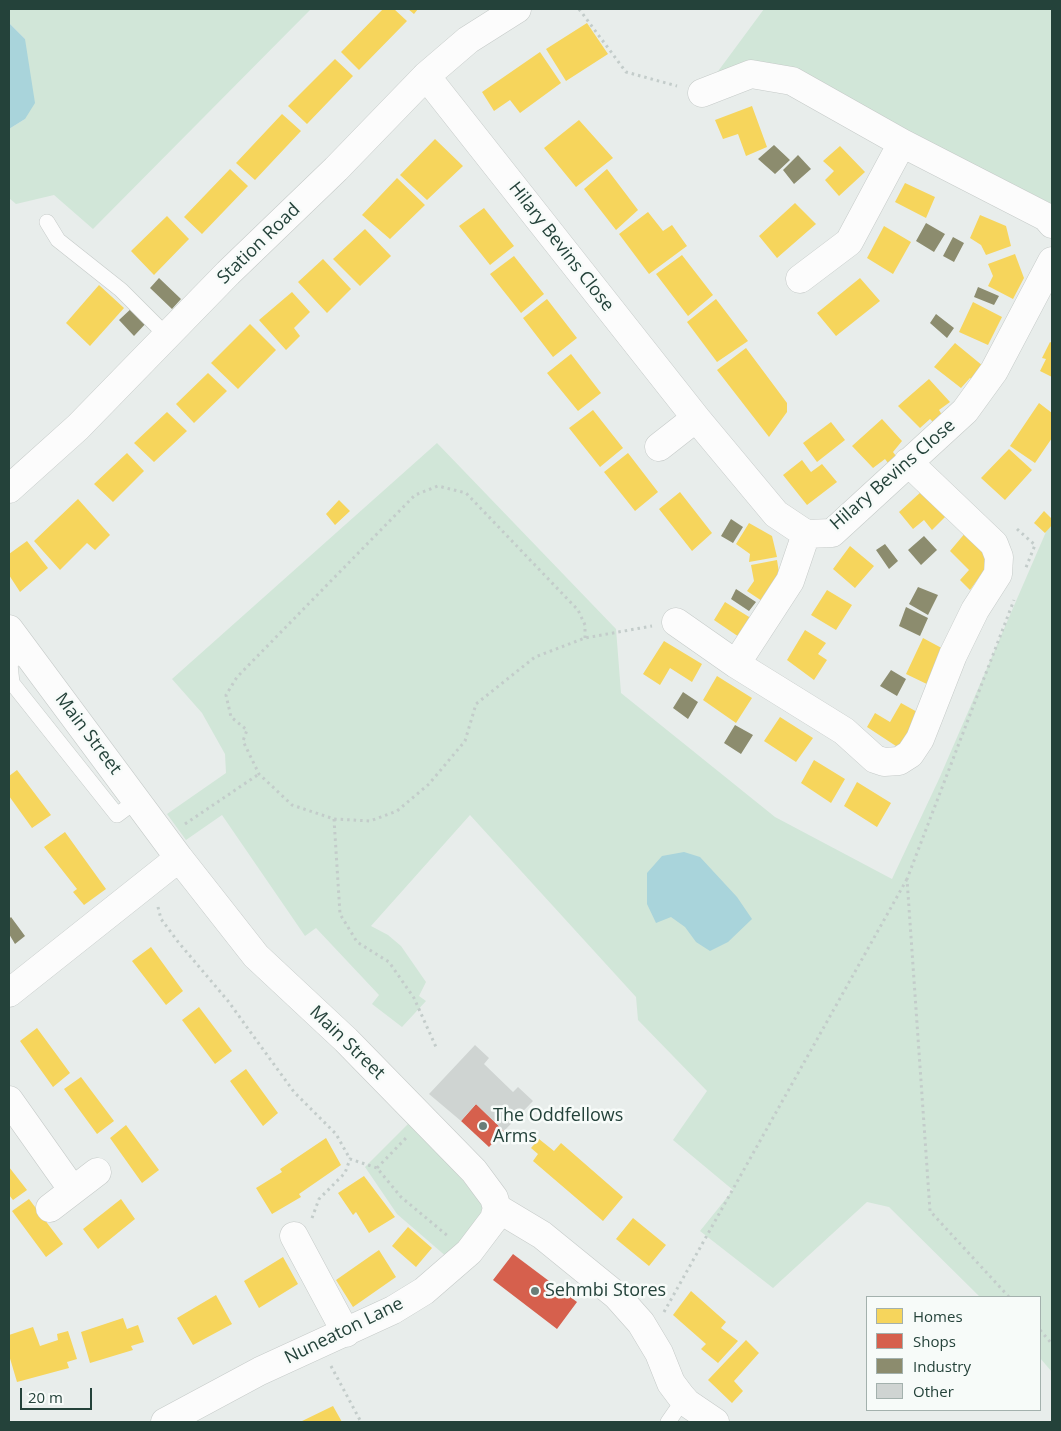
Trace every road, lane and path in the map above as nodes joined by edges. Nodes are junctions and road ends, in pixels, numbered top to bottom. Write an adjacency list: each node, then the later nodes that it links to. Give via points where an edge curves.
1 (517, 9): 3 (street, Station Road, via 468,40)
2 (579, 9): 4 (path, via 626,72)
3 (426, 76): 10 (street, Station Road); 11 (street, Hilary Bevins Close)
4 (702, 93): 5 (street, via 751,74 792,80)
5 (902, 143): 7 (street, via 1046,217); 9 (street, via 849,242)
6 (47, 222): 10 (lane, via 58,240 121,290)
7 (1052, 224)
8 (1052, 261): 13 (street, Hilary Bevins Close, via 994,371 965,411)
9 (800, 279)
10 (167, 336): 14 (street, Station Road, via 78,427)
11 (696, 418): 12 (street); 16 (street, Hilary Bevins Close, via 776,514)
12 (659, 447)
13 (908, 462): 16 (street, Hilary Bevins Close, via 832,533); 22 (street, via 994,544 999,557 998,574 975,610 953,655 920,739 910,754 898,761 875,759 844,731)
14 (9, 489)
15 (1013, 525): 17 (path, via 1035,545)
16 (806, 534): 22 (street, via 790,582)
17 (1024, 572)
18 (1018, 591): 26 (path)
19 (676, 622): 20 (path); 22 (street)
20 (585, 638): 23 (path, via 585,625 578,610 466,494 438,486 415,496 233,683 226,695 230,718 248,730 243,741); 24 (path, via 535,657 476,704 466,741 429,784 397,812 370,821)
21 (16, 639): 25 (street, Main Street)
22 (736, 664)
23 (259, 774): 24 (path, via 292,805); 25 (path)
24 (334, 820): 29 (path, via 340,914 357,942 389,962 414,998)
25 (172, 848): 27 (street); 31 (street, Main Street, via 256,956 346,1040)
26 (907, 879): 40 (path, via 930,1211); 43 (path)
27 (152, 880): 28 (street); 32 (path, via 161,919 228,1001 294,1092 336,1134)
28 (9, 993)
29 (436, 1047)
30 (9, 1100): 35 (street)
31 (424, 1120): 33 (path); 37 (street, Main Street, via 474,1171 494,1198)
32 (350, 1159): 33 (path); 38 (path, via 345,1173 319,1199 311,1222)
33 (377, 1168): 39 (path, via 401,1197)
34 (97, 1172): 35 (street)
35 (72, 1189): 36 (street)
36 (50, 1208)
37 (497, 1208): 39 (street, Nuneaton Lane, via 494,1219); 43 (street, via 542,1235 602,1282 630,1308)
38 (294, 1236): 42 (street)
39 (469, 1252): 42 (street, Nuneaton Lane, via 424,1291 394,1310)
40 (1009, 1296)
41 (1041, 1331): 45 (path)
42 (346, 1333): 44 (street, Nuneaton Lane)
43 (650, 1337): 46 (street, via 672,1383)
44 (319, 1344): 47 (street, Nuneaton Lane, via 260,1371); 48 (path)
45 (1052, 1344)
46 (684, 1399): 49 (lane); 50 (street)
47 (165, 1422)
48 (361, 1422)
49 (668, 1422)
50 (715, 1422)

